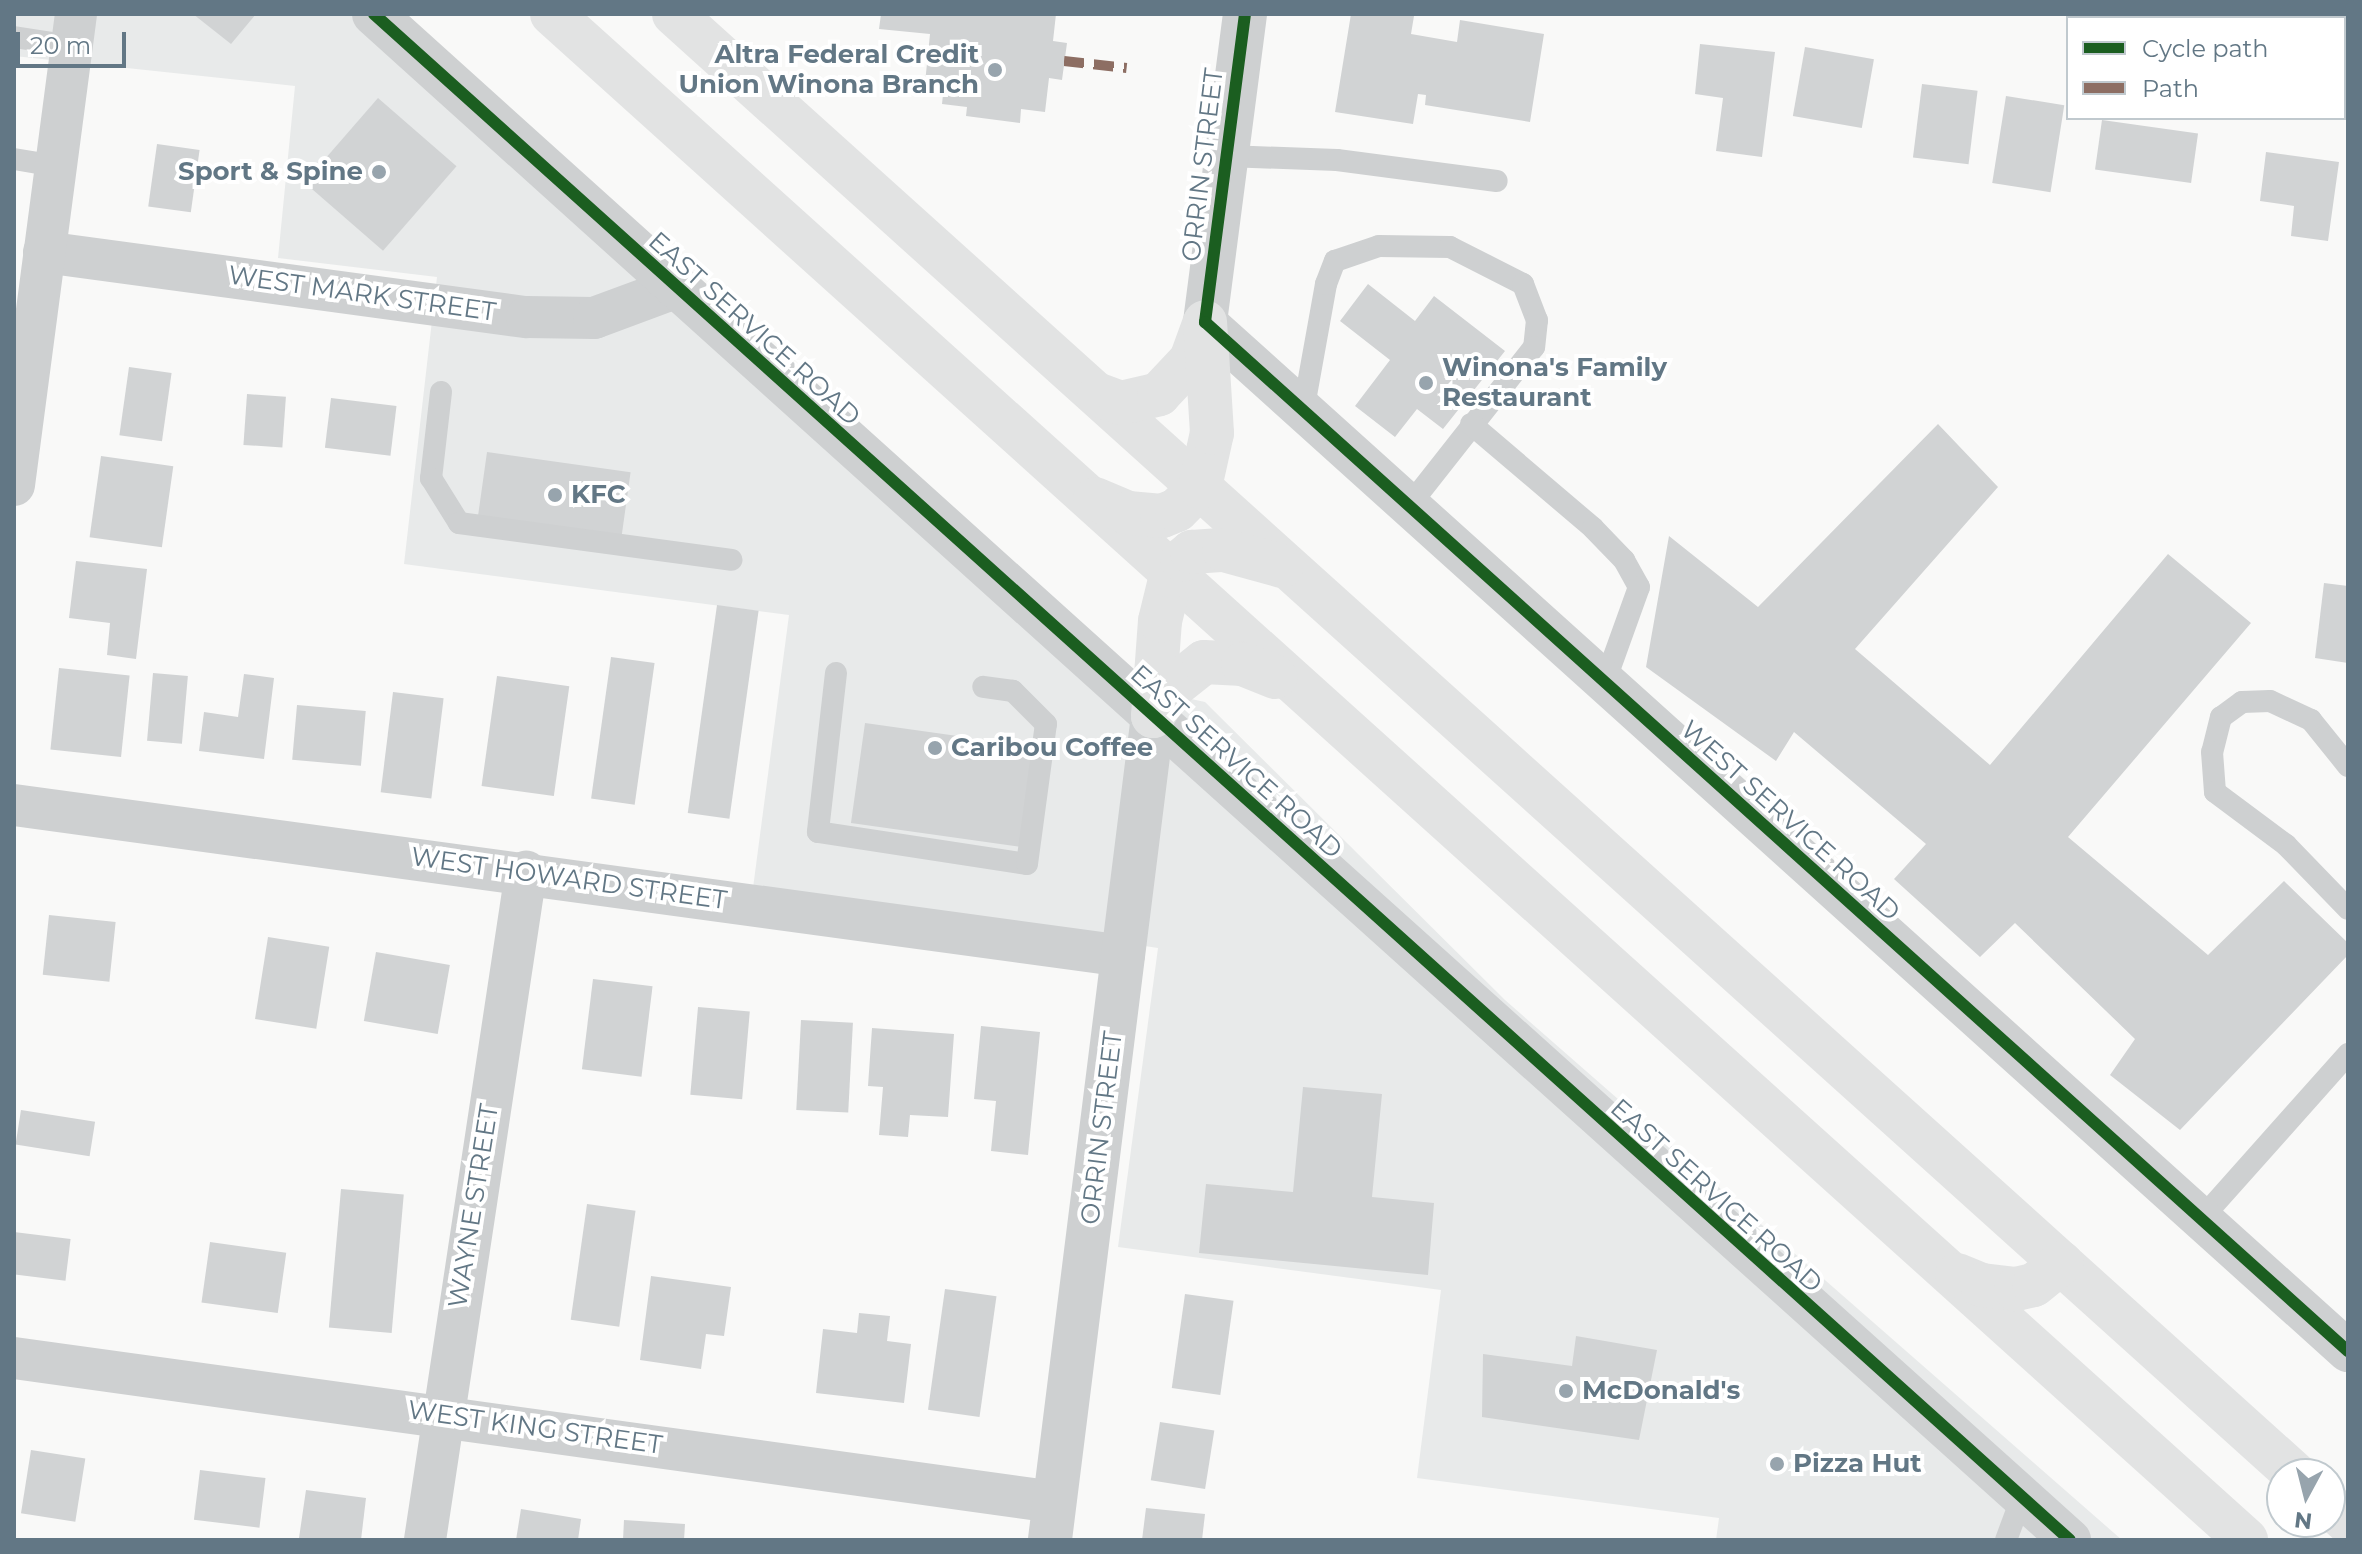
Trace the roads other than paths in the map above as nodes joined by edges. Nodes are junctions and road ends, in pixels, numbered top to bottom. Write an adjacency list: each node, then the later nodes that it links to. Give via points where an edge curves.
1 (374, 14): 12 (street, EAST SERVICE ROAD)
2 (552, 14): 20 (highway)
3 (674, 14): 15 (highway)
4 (1245, 14): 7 (street, ORRIN STREET)
5 (74, 30): 6 (lane); 9 (street)
6 (14, 37)
7 (1227, 156): 10 (lane, via 1337,160); 13 (street, ORRIN STREET)
8 (14, 159): 9 (lane)
9 (56, 166): 11 (street)
10 (1497, 181)
11 (44, 252): 12 (street, WEST MARK STREET, via 527,317 594,318); 18 (street)
12 (675, 288): 29 (street, EAST SERVICE ROAD)
13 (1205, 322): 15 (highway, via 1191,360 1159,394 1121,403); 16 (street, WEST SERVICE ROAD); 19 (highway, via 1212,433)
14 (441, 392): 22 (lane, via 431,478 459,523)
15 (1099, 395): 19 (highway)
16 (1303, 412): 17 (lane, via 1326,284 1335,261 1379,246 1450,247 1523,284 1537,320 1534,347); 21 (street, WEST SERVICE ROAD)
17 (1471, 424): 21 (lane); 26 (lane, via 1593,528 1624,560 1639,587)
18 (14, 485)
19 (1200, 487): 20 (highway, via 1177,510 1162,516 1128,513); 23 (highway)
20 (1078, 491): 24 (highway)
21 (1408, 507): 26 (street, WEST SERVICE ROAD)
22 (732, 560)
23 (1292, 569): 24 (highway, via 1208,549 1192,552); 38 (highway)
24 (1171, 576): 27 (highway); 29 (highway, via 1156,650)
25 (836, 673): 28 (lane, via 818,832 1027,864 1046,724 1013,691)
26 (1604, 684): 36 (street, WEST SERVICE ROAD)
27 (1294, 686): 29 (highway, via 1243,664 1204,662 1170,689); 37 (highway)
28 (983, 687)
29 (1153, 716): 34 (street, ORRIN STREET); 43 (street, EAST SERVICE ROAD)
30 (2348, 766): 33 (lane, via 2311,720 2270,701 2242,702 2221,717 2212,752 2215,792 2286,845)
31 (14, 805): 32 (street, WEST HOWARD STREET)
32 (526, 872): 34 (street, WEST HOWARD STREET); 41 (street, WAYNE STREET)
33 (2348, 909)
34 (1124, 956): 44 (street, ORRIN STREET)
35 (2348, 1054): 36 (lane)
36 (2201, 1219): 39 (street, WEST SERVICE ROAD)
37 (1937, 1263): 38 (highway, via 1963,1279 1999,1289 2034,1285); 48 (highway)
38 (2061, 1263): 42 (highway)
39 (2348, 1351)
40 (14, 1358): 41 (street, WEST KING STREET)
41 (441, 1415): 44 (street, WEST KING STREET); 45 (street, WAYNE STREET)
42 (2277, 1458)
43 (2022, 1497): 46 (lane); 47 (street, EAST SERVICE ROAD)
44 (1053, 1521)
45 (425, 1540)
46 (2006, 1540)
47 (2070, 1540)
48 (2246, 1540)

